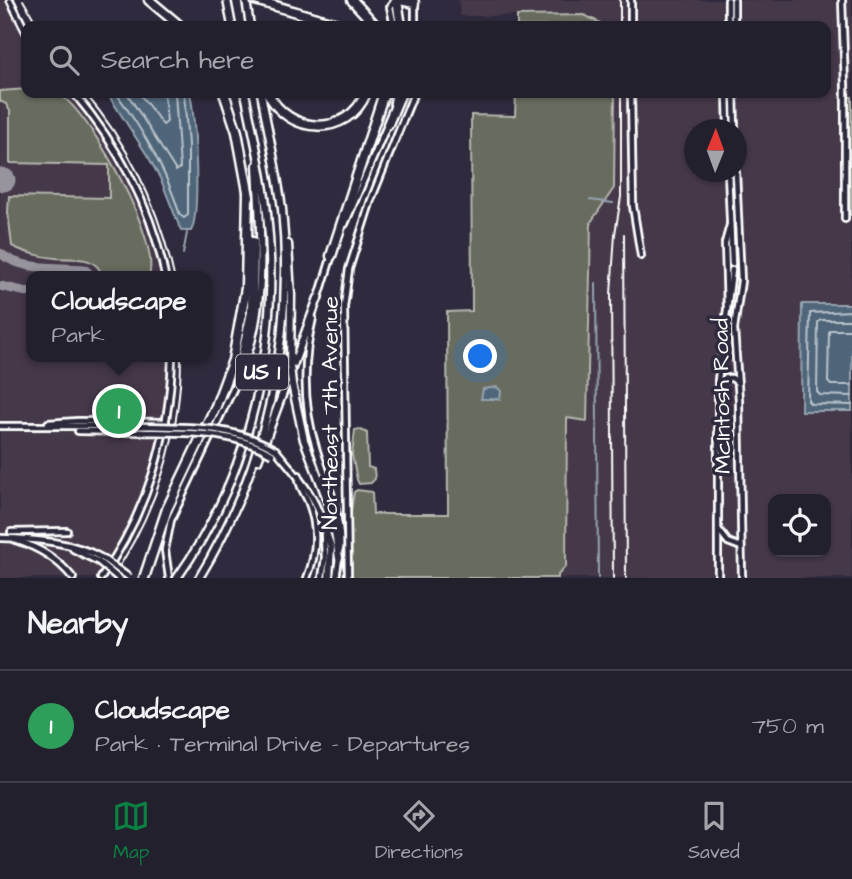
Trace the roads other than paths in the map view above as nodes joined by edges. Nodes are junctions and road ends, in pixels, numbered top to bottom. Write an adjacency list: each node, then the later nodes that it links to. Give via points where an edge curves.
1 (10, 0): 24 (street)
2 (149, 0): 13 (highway)
3 (246, 0): 15 (main road)
4 (255, 0): 16 (highway)
5 (352, 0): 17 (highway)
6 (398, 0): 12 (highway); 18 (street, via 390,8); 19 (highway)
7 (631, 0): 21 (street)
8 (728, 0): 22 (street)
9 (734, 0): 23 (street)
10 (842, 0): 25 (street)
11 (227, 1): 14 (main road)
12 (414, 1): 20 (street)
13 (174, 21)
14 (231, 21)
15 (249, 21)
16 (332, 21)
17 (371, 21)
18 (393, 21)
19 (400, 21)
20 (415, 21)
21 (631, 21)
22 (728, 21)
23 (734, 21)
24 (21, 22)
25 (845, 86): 26 (street); 48 (street)
26 (852, 86)
27 (78, 98): 52 (street, via 134,183)
28 (226, 98): 46 (highway)
29 (246, 98): 43 (main road, US 1)
30 (262, 98): 47 (main road, US 1)
31 (271, 98): 32 (highway, via 278,110 294,121 321,126 348,116)
32 (364, 98)
33 (382, 98): 51 (highway)
34 (394, 98): 42 (street)
35 (399, 98): 42 (highway)
36 (412, 98): 87 (street, Northeast 7th Avenue, via 371,200 346,284)
37 (631, 98): 50 (street, via 633,206)
38 (727, 98): 40 (street)
39 (734, 98): 41 (street)
40 (727, 119)
41 (735, 119)
42 (388, 124): 51 (street)
43 (256, 149): 56 (main road, via 258,288 250,347); 81 (main road, US 1, via 270,262 260,382 228,486 208,529)
44 (728, 182): 49 (street, McIntosh Road)
45 (736, 182): 57 (street, McIntosh Road, via 741,281 734,317)
46 (248, 193): 56 (highway, via 253,300); 80 (highway, via 246,288 233,360 167,509)
47 (282, 219): 65 (main road, US 1, via 285,279 279,358 263,430); 72 (main road, bridge, via 290,272 292,384 304,440 332,512)
48 (845, 219)
49 (730, 225): 54 (street, McIntosh Road); 54 (street, McIntosh Road, via 725,243)
50 (641, 256)
51 (331, 257): 53 (street)
52 (164, 271)
53 (318, 298): 65 (main road, via 248,488); 72 (street, via 306,353 306,401 337,519)
54 (727, 318): 58 (street, McIntosh Road)
55 (172, 362): 59 (street)
56 (237, 381): 81 (street, via 170,526 165,550)
57 (737, 383): 58 (street, via 725,378); 71 (street, McIntosh Road)
58 (718, 398): 67 (street, McIntosh Road)
59 (166, 422): 60 (street); 77 (street, via 144,501)
60 (37, 425): 61 (street); 63 (street, bridge, via 209,429 243,435)
61 (0, 426)
62 (78, 431): 63 (street, bridge, via 215,434)
63 (274, 452): 64 (street)
64 (299, 475): 66 (street); 83 (street, via 315,528)
65 (234, 509): 82 (main road, US 1)
66 (323, 524): 84 (street); 85 (main road, via 331,547)
67 (717, 528): 71 (street, via 728,542); 74 (street, McIntosh Road)
68 (67, 531): 69 (street)
69 (11, 535): 70 (street); 73 (street, via 63,545); 76 (street, via 63,566)
70 (0, 538)
71 (741, 547): 75 (street, McIntosh Road)
72 (339, 558): 86 (street)
73 (100, 560): 78 (street, bridge); 79 (street, bridge)
74 (718, 577)
75 (742, 577)
76 (73, 578)
77 (101, 578)
78 (118, 578)
79 (130, 578)
80 (144, 578)
81 (172, 578)
82 (199, 578)
83 (307, 578)
84 (322, 578)
85 (329, 578)
86 (336, 578)
87 (348, 578)

